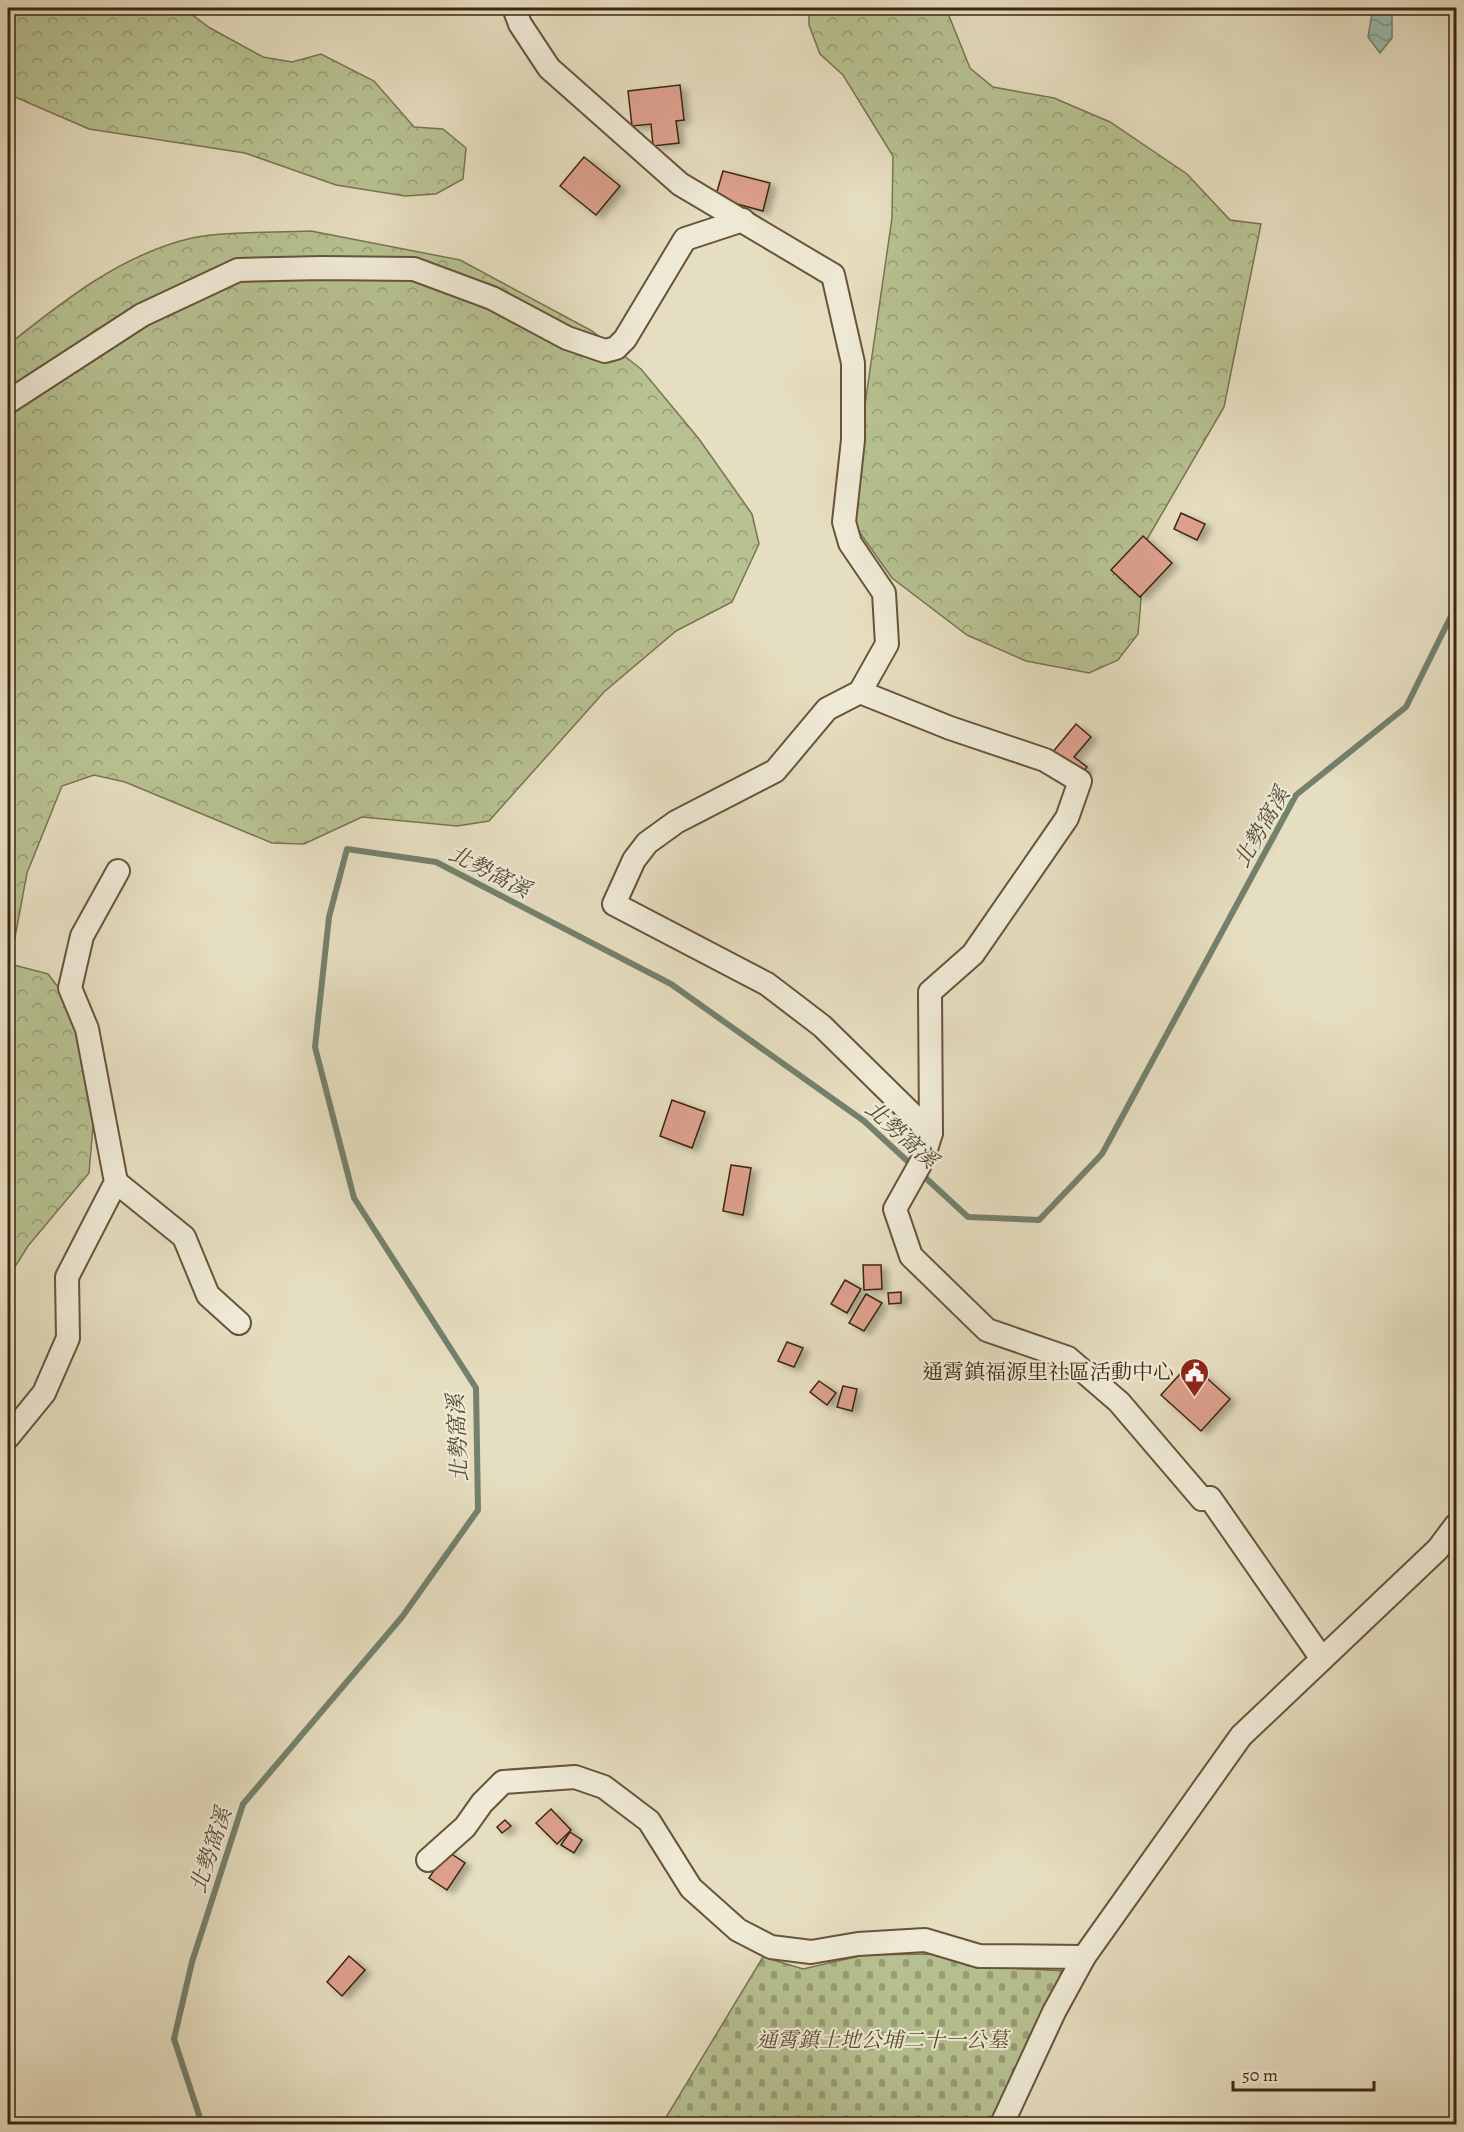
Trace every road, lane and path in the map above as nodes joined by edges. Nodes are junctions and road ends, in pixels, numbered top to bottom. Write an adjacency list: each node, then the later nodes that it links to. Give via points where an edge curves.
1 (514, 8): 2 (street, via 549,68 680,184)
2 (743, 220): 3 (street, via 685,239 625,339 616,348 605,351 567,338 492,298 414,269 238,270 142,315); 4 (street, via 833,275 853,363 853,440 844,522 850,543 884,593 887,644)
3 (8, 402)
4 (860, 692): 6 (street, via 1045,760 1080,781 1067,818 974,954 930,992); 6 (street, via 827,709 775,771 676,822 647,843 634,860 614,904 767,984 822,1026)
5 (118, 871): 7 (street, via 82,936 70,988 87,1029)
6 (931, 1133): 11 (street, via 923,1159 895,1209 911,1256 987,1330 1068,1358 1119,1402 1202,1499 1210,1498)
7 (116, 1182): 8 (street, via 184,1237 207,1295); 9 (street, via 67,1277 68,1338 44,1393)
8 (239, 1323)
9 (8, 1437)
10 (1456, 1525): 11 (street, via 1438,1549)
11 (1322, 1659): 13 (street, via 1241,1736)
12 (428, 1860): 13 (street, via 465,1827 503,1782 574,1777 604,1787 649,1821 691,1888 738,1930 771,1947 811,1952 858,1944 925,1940 979,1956)
13 (1084, 1957): 16 (street)
14 (248, 2119): 15 (path)
15 (248, 2124)
16 (1002, 2124)

